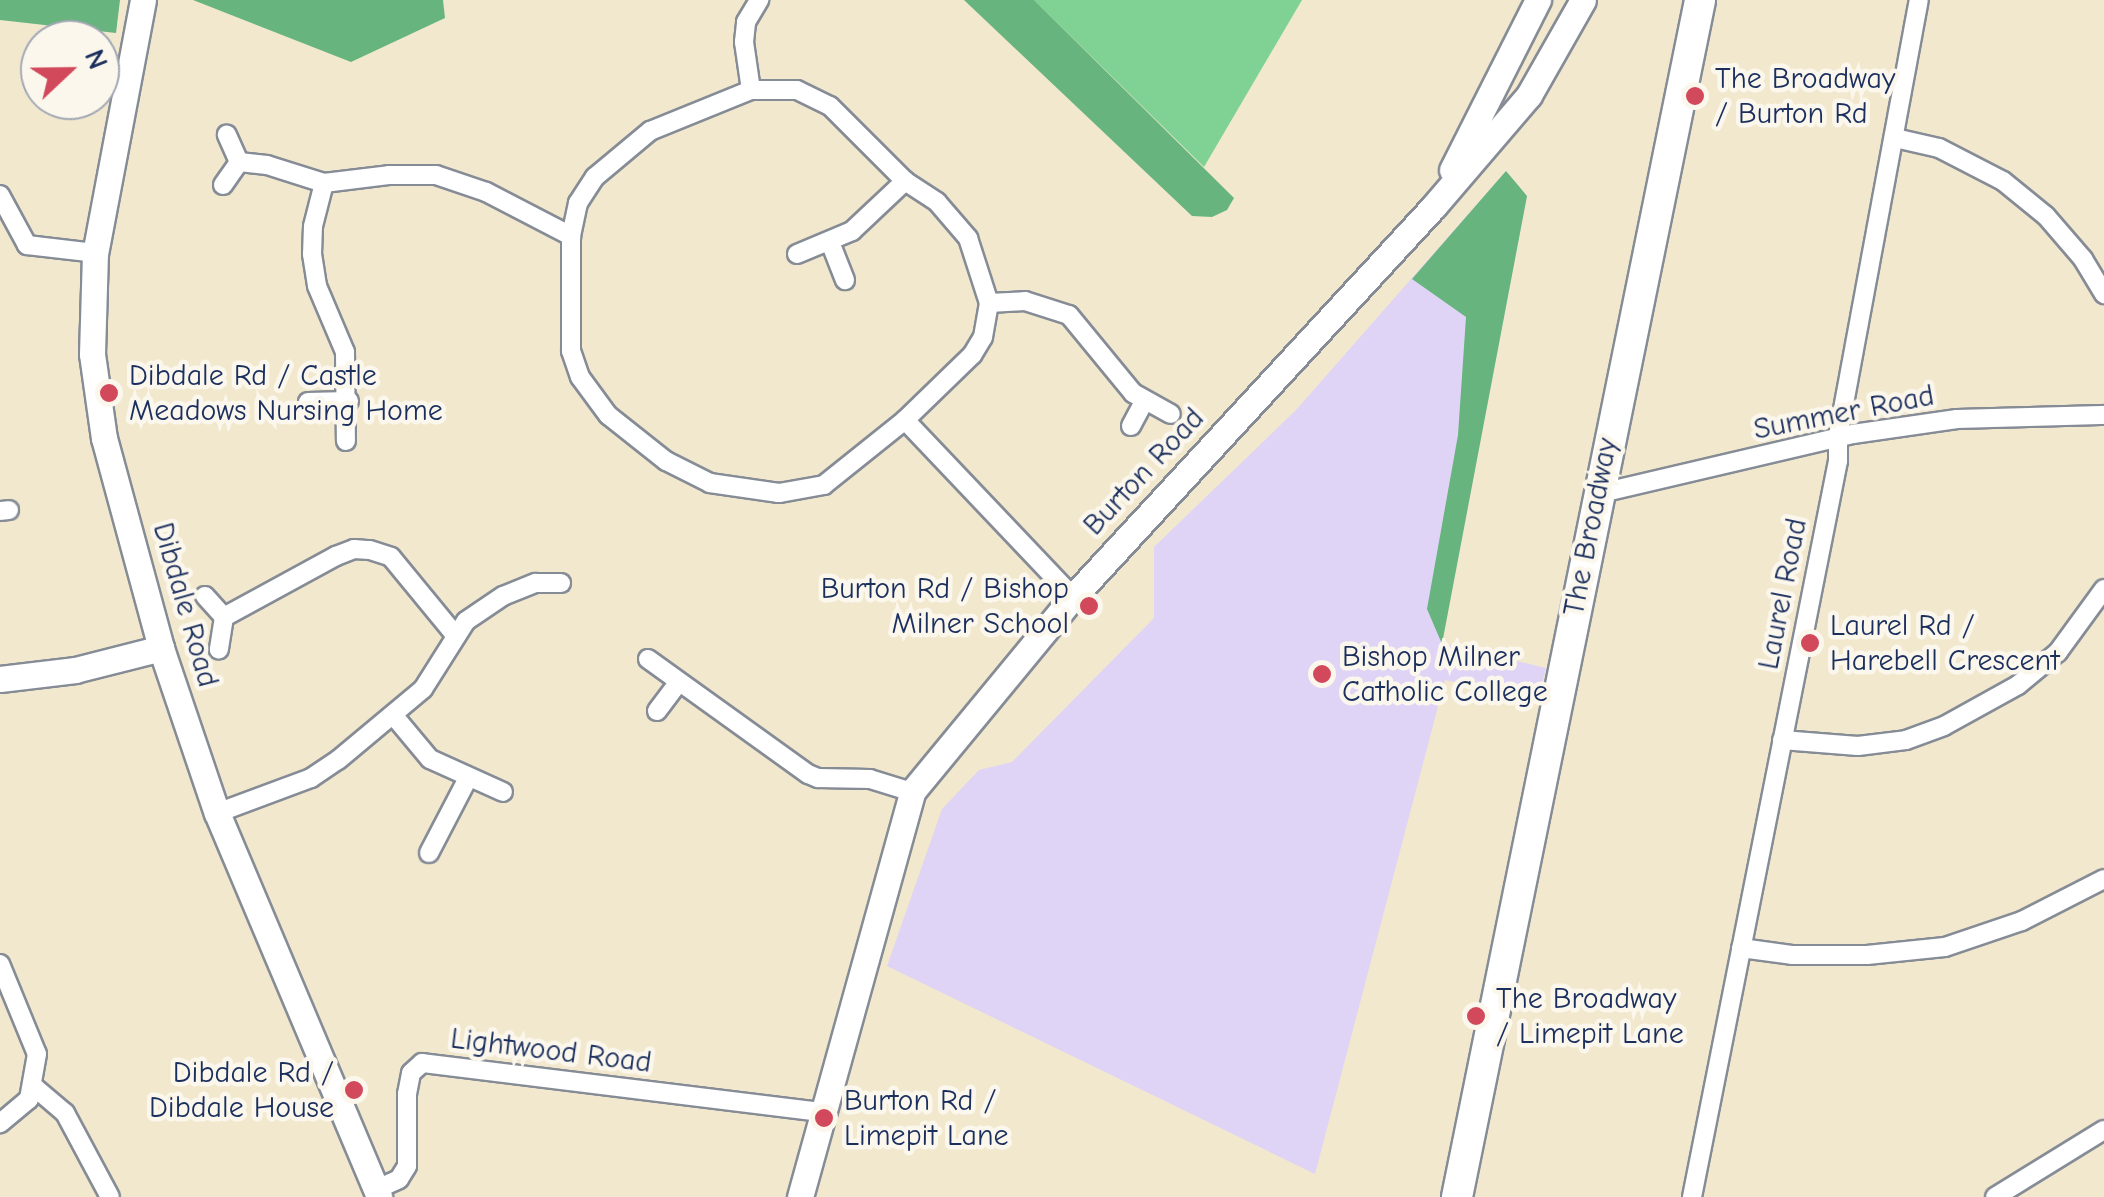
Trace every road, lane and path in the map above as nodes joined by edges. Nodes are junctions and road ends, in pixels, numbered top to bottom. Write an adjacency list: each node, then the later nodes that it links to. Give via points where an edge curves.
1 (143, 0): 18 (main road, Dibdale Road)
2 (759, 0): 7 (street, via 744,42)
3 (1538, 0): 15 (main road, Burton Road)
4 (1582, 0): 15 (main road, Burton Road, via 1529,95)
5 (1698, 0): 32 (main road, The Broadway)
6 (1919, 0): 9 (street, Laurel Road)
7 (751, 90): 11 (street, via 797,90 830,106); 16 (street, via 650,131 625,149 578,202)
8 (227, 135): 10 (street)
9 (1894, 138): 21 (street, via 1939,148 2003,181 2046,216); 30 (street, Laurel Road)
10 (239, 162): 12 (street); 13 (street)
11 (905, 181): 17 (street, via 852,231); 22 (street, via 956,219)
12 (324, 183): 16 (street, via 436,176 486,192); 23 (street, via 312,254 317,286 345,352)
13 (223, 186)
14 (0, 195): 18 (street, via 28,245)
15 (1434, 206): 36 (main road, Burton Road)
16 (571, 236): 28 (street, via 571,351 580,377 630,436 692,476 735,489 808,490 856,464)
17 (830, 242): 19 (street); 20 (street)
18 (95, 253): 39 (main road, Dibdale Road, via 92,354 104,438)
19 (798, 254)
20 (845, 280)
21 (2104, 294)
22 (989, 303): 25 (street, via 1025,301 1070,315); 28 (street, via 983,337 972,354)
23 (348, 401): 24 (street); 31 (street)
24 (308, 402)
25 (1144, 402): 26 (street); 29 (street)
26 (1171, 414)
27 (2104, 415): 30 (street, Summer Road, via 1958,419)
28 (905, 420): 36 (street)
29 (1130, 426)
30 (1838, 436): 32 (street, Summer Road); 46 (street, Laurel Road)
31 (346, 441)
32 (1598, 494): 62 (main road, The Broadway)
33 (562, 583): 38 (street, via 536,583 503,596)
34 (2104, 589): 46 (street, via 2058,652 2018,685 1944,726 1906,740 1858,746)
35 (206, 596): 37 (street)
36 (1073, 597): 49 (main road, Burton Road)
37 (224, 617): 38 (street, via 336,556 370,550 391,557); 40 (street)
38 (454, 635): 45 (street, via 423,689)
39 (161, 648): 42 (main road); 50 (main road, Dibdale Road)
40 (220, 650)
41 (648, 659): 43 (street)
42 (0, 680)
43 (679, 682): 44 (street); 49 (street, via 808,774 870,779)
44 (657, 711)
45 (394, 716): 47 (street, via 430,759); 50 (street, via 311,778)
46 (1782, 740): 53 (street, Laurel Road)
47 (468, 778): 48 (street); 51 (street)
48 (503, 792)
49 (912, 792): 56 (main road, Burton Road)
50 (217, 813): 59 (main road, Dibdale Road)
51 (429, 854)
52 (2104, 879): 53 (street, via 2022,922 1945,947 1792,955)
53 (1740, 948): 63 (street, Laurel Road)
54 (0, 964): 55 (street, via 37,1054)
55 (32, 1085): 57 (street, via 29,1099); 60 (street, via 64,1113)
56 (820, 1112): 59 (street, Lightwood Road, via 422,1062 410,1072 406,1094 407,1166); 61 (main road, Burton Road)
57 (0, 1123)
58 (2104, 1130): 64 (street)
59 (378, 1193)
60 (110, 1197)
61 (800, 1197)
62 (1457, 1197)
63 (1692, 1197)
64 (1995, 1197)

